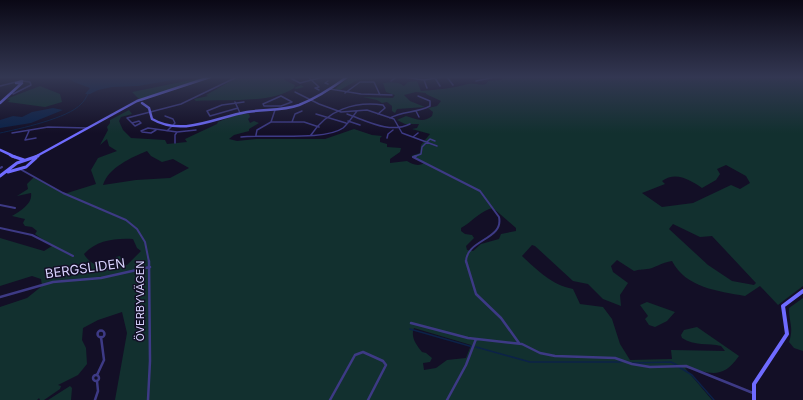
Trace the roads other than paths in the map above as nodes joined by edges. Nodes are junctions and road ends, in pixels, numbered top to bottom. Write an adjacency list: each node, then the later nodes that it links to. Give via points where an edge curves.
1 (6, 96): 7 (street)
2 (158, 96): 10 (street)
3 (201, 96): 23 (street)
4 (302, 96): 9 (street)
5 (318, 96): 9 (street)
6 (418, 96): 22 (street, via 431,104 426,109)
7 (4, 98): 8 (street); 14 (street)
8 (0, 99)
9 (311, 100): 18 (street); 19 (street)
10 (143, 102): 23 (street); 42 (street)
11 (235, 102): 12 (street); 15 (street); 17 (street, via 208,110 209,116)
12 (241, 102): 13 (street); 15 (street)
13 (244, 102)
14 (0, 103)
15 (236, 105): 17 (street)
16 (276, 106): 16 (street, via 264,106 262,102 281,96 292,102); 19 (street)
17 (238, 108): 24 (street)
18 (338, 110): 21 (street); 27 (street, via 346,105 362,103 383,105 385,109); 31 (street)
19 (274, 111): 24 (street); 34 (street)
20 (302, 111): 35 (street, via 295,114)
21 (358, 111): 27 (street, via 367,110); 29 (street)
22 (416, 111): 30 (street); 32 (street, via 399,113)
23 (150, 112): 36 (street, via 127,118); 40 (street, via 154,121)
24 (240, 113): 40 (street, via 200,124)
25 (316, 114): 31 (street)
26 (347, 114): 29 (street)
27 (378, 114): 32 (street)
28 (165, 116): 40 (street, via 174,120)
29 (354, 116): 33 (street); 47 (street)
30 (420, 117)
31 (326, 118): 37 (street); 41 (street)
32 (390, 118): 43 (street, via 396,120)
33 (348, 120): 37 (street); 39 (street)
34 (271, 122): 35 (street); 52 (street, via 257,130)
35 (292, 122): 41 (street)
36 (131, 123)
37 (346, 123): 53 (street, via 340,130 324,135)
38 (410, 124): 43 (street)
39 (360, 125)
40 (172, 126): 48 (street)
41 (319, 127): 53 (street)
42 (89, 128): 44 (street, via 52,127); 63 (street)
43 (400, 129): 47 (street); 55 (street, via 402,133)
44 (29, 130): 50 (street); 56 (street, via 25,140)
45 (156, 130): 45 (street, via 148,128 141,131 151,133); 48 (street)
46 (196, 130): 49 (street)
47 (394, 130): 57 (street)
48 (167, 131): 49 (street)
49 (177, 132): 60 (street)
50 (12, 133)
51 (418, 133): 55 (street)
52 (256, 135): 53 (street); 54 (street)
53 (310, 135)
54 (241, 137)
55 (413, 137): 59 (street)
56 (36, 138)
57 (387, 138)
58 (435, 141): 59 (street, via 430,139)
59 (426, 142): 61 (street); 85 (street, via 421,148 421,154 413,157 480,191 499,217 497,231 471,248 466,257 466,264 476,294 501,318)
60 (175, 143)
61 (437, 146)
62 (0, 150): 64 (street)
63 (46, 152): 64 (street, via 25,160); 65 (street)
64 (10, 155): 66 (street)
65 (41, 155): 67 (street); 68 (street)
66 (14, 157): 67 (street); 69 (street)
67 (25, 161): 68 (street); 69 (street)
68 (31, 163): 70 (street)
69 (15, 164): 71 (street)
70 (28, 166): 72 (street); 74 (street)
71 (12, 167): 73 (street); 73 (street, via 0,176)
72 (20, 169): 73 (street); 74 (street, ÖVERBYVÄGEN)
73 (16, 170)
74 (31, 173): 79 (street, ÖVERBYVÄGEN, via 63,193 121,217 133,226 145,242)
75 (0, 205): 76 (street)
76 (15, 208)
77 (0, 228): 78 (street, via 32,235)
78 (73, 256)
79 (150, 267): 81 (street, BERGSLIDEN, via 101,278 53,282); 88 (street, ÖVERBYVÄGEN)
80 (803, 291): 86 (street, via 783,306 787,334 754,384)
81 (0, 297)
82 (411, 324): 84 (street)
83 (102, 337): 87 (street, via 104,360 92,380 96,380 98,391)
84 (476, 339): 85 (street); 91 (street)
85 (519, 344): 86 (street, via 555,356 608,357 650,367 686,366)
86 (754, 393): 92 (street)
87 (95, 400)
88 (148, 400)
89 (330, 400): 90 (street, via 355,355 362,352 383,361 386,365)
90 (368, 400)
91 (447, 400)
92 (754, 400)

